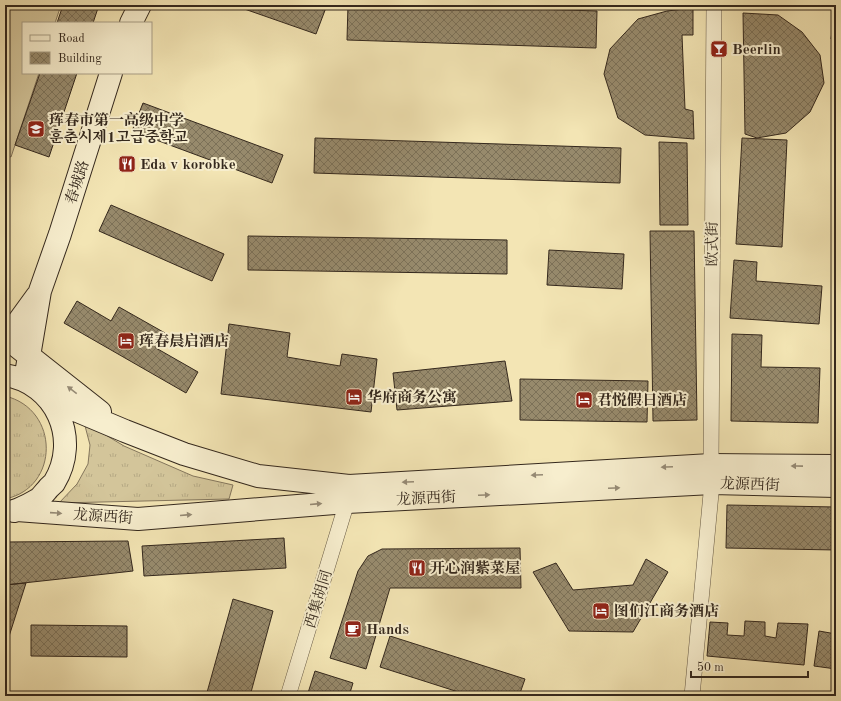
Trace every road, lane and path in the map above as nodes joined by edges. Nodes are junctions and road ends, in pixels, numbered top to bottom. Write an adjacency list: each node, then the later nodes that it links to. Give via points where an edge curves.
1 (140, 5): 3 (main road)
2 (714, 5): 12 (street, 欧式街)
3 (132, 22)
4 (112, 74): 5 (main road, 春城路)
5 (40, 291): 6 (main road); 7 (main road)
6 (5, 338): 7 (main road)
7 (29, 357): 8 (main road); 10 (main road, one-way to 7)
8 (15, 378): 9 (main road, via 38,388)
9 (49, 399): 10 (main road, 龙源西街); 15 (main road, via 61,418 65,440 63,463 53,483 38,500)
10 (125, 431): 12 (main road, 龙源西街, one-way to 10, via 349,486 258,476 184,454)
11 (836, 466): 12 (main road, 龙源西街, one-way to 12)
12 (711, 474): 13 (main road, 龙源西街); 14 (main road, 龙源西街, one-way to 12); 17 (street, 欧式街)
13 (836, 486)
14 (347, 502): 15 (main road, 龙源西街, one-way to 14, via 138,519); 16 (street, 西集胡同)
15 (9, 512)
16 (288, 696)
17 (692, 696)

